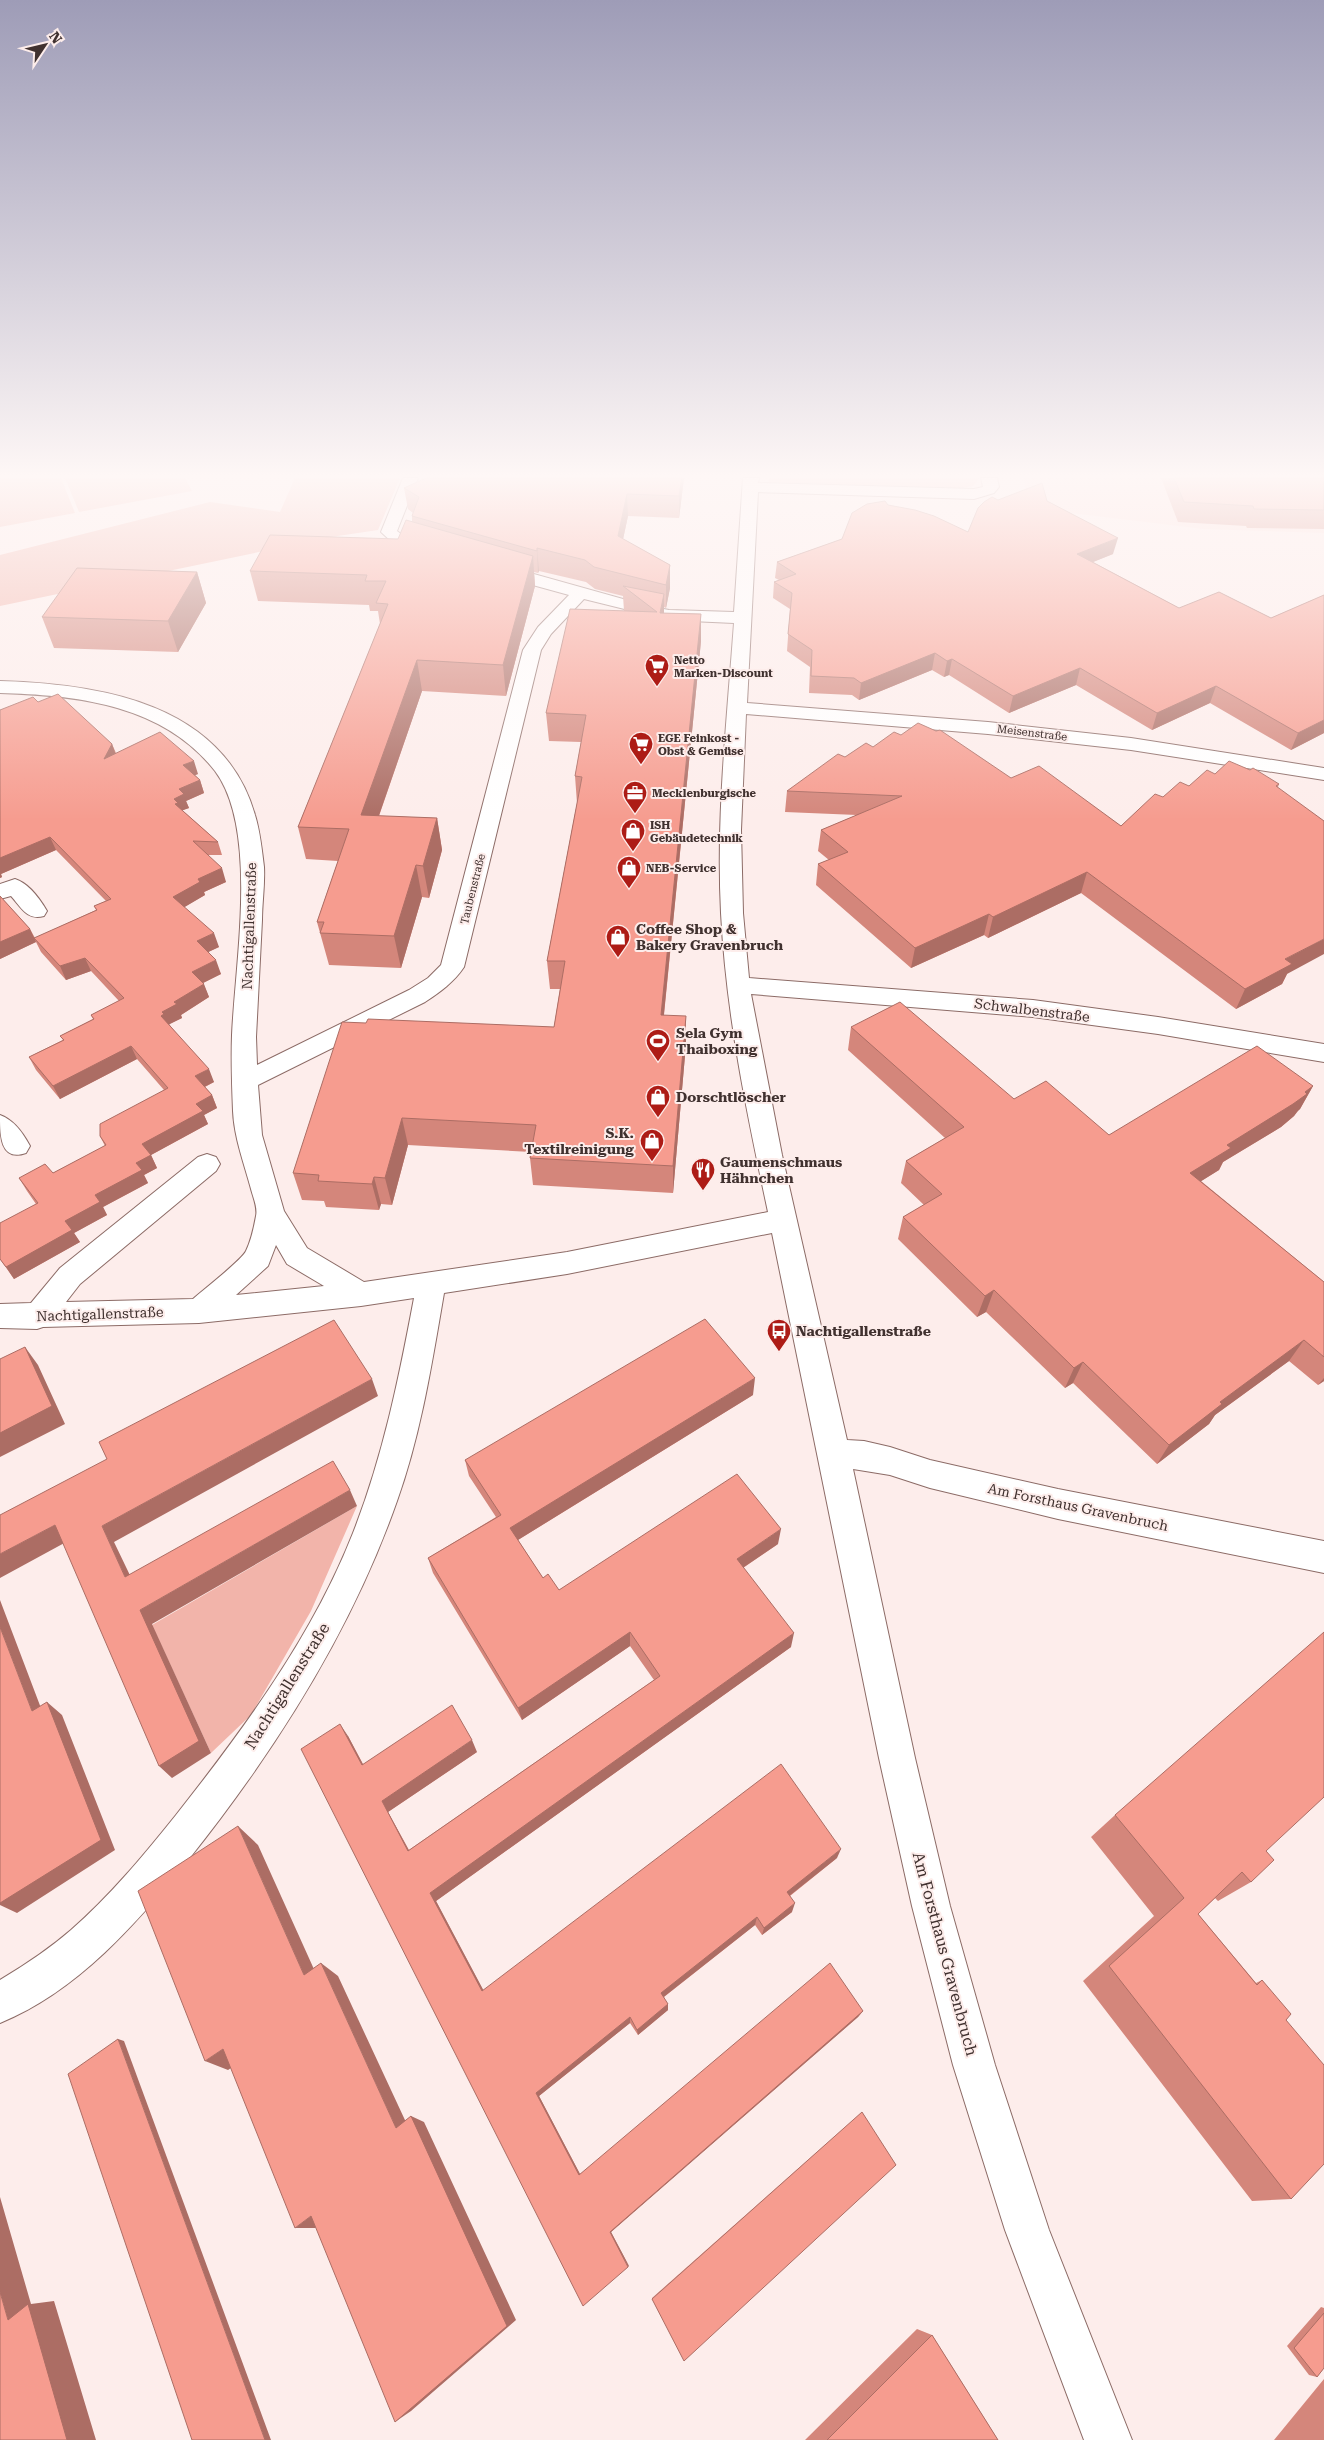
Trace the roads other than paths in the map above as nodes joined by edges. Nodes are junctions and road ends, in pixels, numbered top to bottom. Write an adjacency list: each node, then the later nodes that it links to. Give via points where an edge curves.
1 (576, 592): 3 (street)
2 (744, 592): 4 (street, Am Forsthaus Gravenbruch)
3 (580, 593): 4 (street, via 661,614); 12 (street, Taubenstraße, via 532,650 452,967 444,978 420,994 306,1054)
4 (742, 618): 6 (street, Am Forsthaus Gravenbruch)
5 (0, 687): 12 (street, Nachtigallenstraße, via 75,692 152,712 195,739 231,781 245,815 253,869)
6 (737, 708): 7 (street, Meisenstraße, via 988,728 1131,744); 10 (street, Am Forsthaus Gravenbruch, via 730,830)
7 (1324, 774)
8 (0, 892): 9 (street, via 15,886)
9 (36, 911)
10 (738, 985): 11 (street, Schwalbenstraße, via 1048,1011 1231,1036); 17 (street, Am Forsthaus Gravenbruch)
11 (1324, 1053)
12 (244, 1081): 16 (street, Nachtigallenstraße, via 249,1135)
13 (0, 1125): 14 (street)
14 (17, 1146)
15 (207, 1164): 22 (street, via 70,1276)
16 (271, 1213): 19 (street, Nachtigallenstraße, via 297,1256); 20 (street, via 258,1258)
17 (782, 1220): 18 (street, Nachtigallenstraße, via 567,1262); 23 (street, Am Forsthaus Gravenbruch)
18 (430, 1284): 19 (street, Nachtigallenstraße); 25 (street, Nachtigallenstraße, via 404,1422 382,1498 359,1557 298,1674 200,1816 144,1881 94,1935 60,1964)
19 (361, 1294): 20 (street, Nachtigallenstraße)
20 (199, 1311): 22 (street, Nachtigallenstraße)
21 (0, 1316): 22 (street, Nachtigallenstraße)
22 (37, 1317)
23 (834, 1454): 24 (street, Am Forsthaus Gravenbruch, via 864,1455 1058,1504); 26 (street, Am Forsthaus Gravenbruch, via 899,1767 931,1906 974,2065 1027,2230)
24 (1324, 1557)
25 (0, 2003)
26 (1108, 2440)

